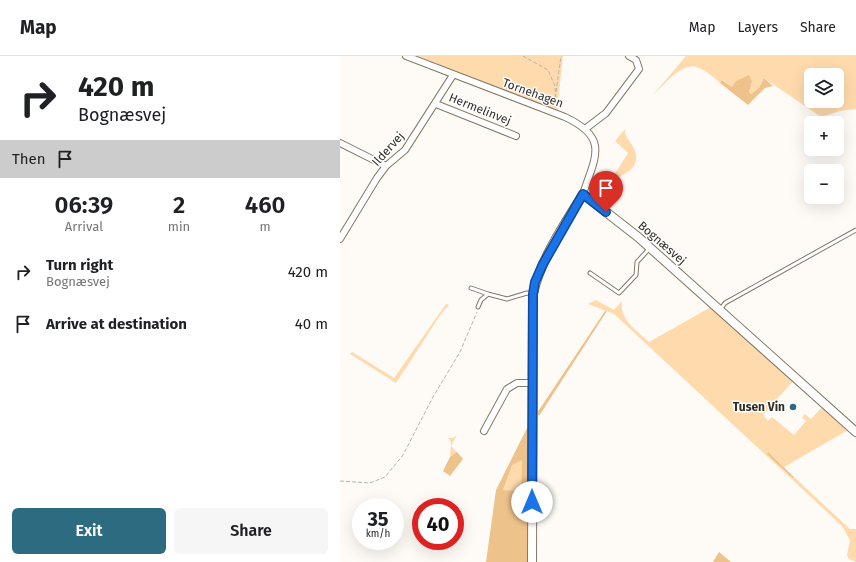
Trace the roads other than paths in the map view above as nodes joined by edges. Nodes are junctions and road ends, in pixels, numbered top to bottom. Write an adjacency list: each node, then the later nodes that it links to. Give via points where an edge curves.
1 (406, 56): 3 (street, Tornehagen)
2 (629, 56): 5 (street, via 636,60 639,69 606,113)
3 (453, 76): 4 (street, Ildervej); 5 (street, Tornehagen, via 575,121)
4 (436, 104): 6 (street, Hermelinvej); 8 (street, Ildervej, via 405,150)
5 (585, 129): 9 (street, Tornehagen, via 597,152)
6 (516, 136)
7 (340, 143): 8 (street)
8 (386, 166): 11 (street, Ildervej)
9 (583, 194): 12 (street, Bognæsvej); 16 (street, via 543,264)
10 (856, 230): 18 (lane, via 725,303)
11 (340, 239)
12 (650, 248): 13 (lane, via 637,262 636,275 619,293); 18 (street, Bognæsvej)
13 (590, 273)
14 (471, 288): 15 (lane)
15 (488, 294): 16 (lane, via 507,299 527,293); 17 (lane)
16 (533, 294): 19 (street)
17 (478, 307)
18 (720, 310): 21 (street, Bognæsvej)
19 (532, 383): 20 (street, via 517,384 507,389); 22 (street)
20 (484, 431)
21 (856, 432)
22 (532, 562)

